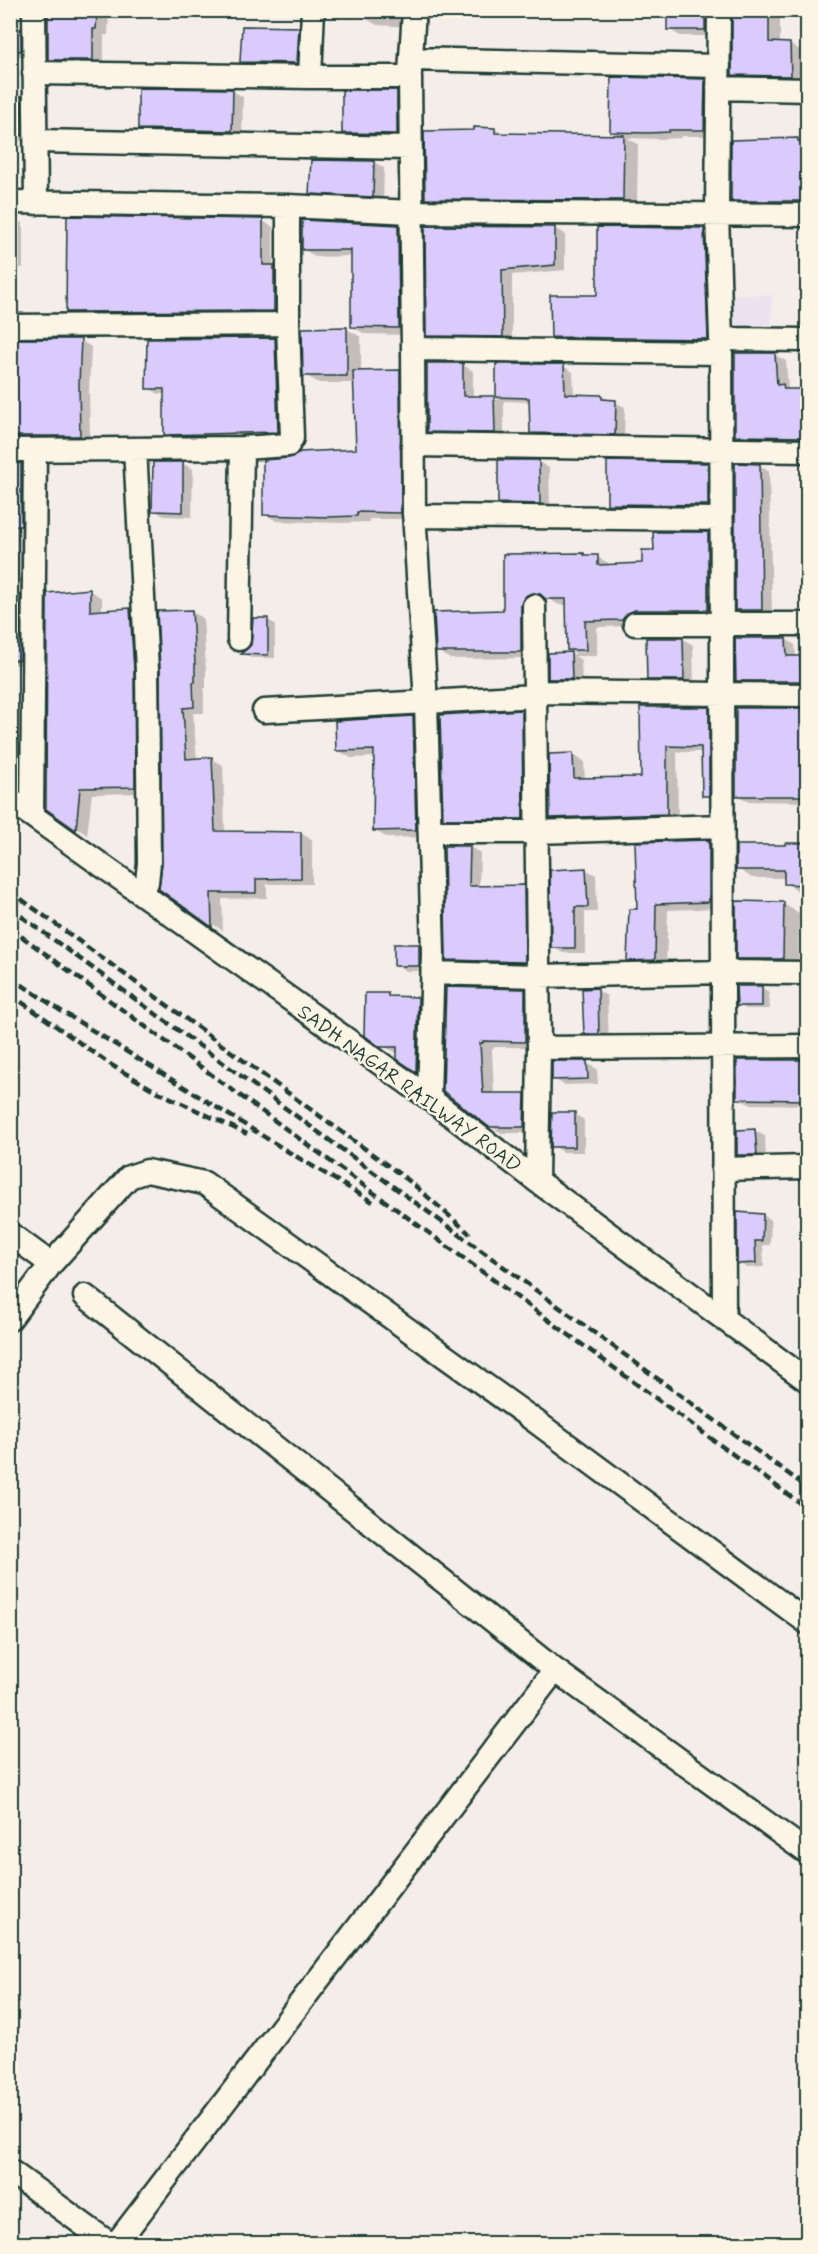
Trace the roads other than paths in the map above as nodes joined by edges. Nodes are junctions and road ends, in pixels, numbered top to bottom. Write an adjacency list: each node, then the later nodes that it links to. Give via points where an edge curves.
1 (34, 10): 6 (street)
2 (313, 10): 7 (street)
3 (414, 10): 5 (street)
4 (719, 10): 8 (street)
5 (411, 68): 7 (street); 8 (street); 11 (street)
6 (34, 73): 7 (street); 10 (street)
7 (310, 77)
8 (718, 77): 9 (street); 16 (street)
9 (807, 90)
10 (36, 141): 11 (street); 13 (street)
11 (411, 148): 15 (street)
12 (10, 202): 13 (street)
13 (36, 202): 14 (street)
14 (288, 206): 15 (street); 18 (street)
15 (412, 212): 16 (street); 22 (street)
16 (717, 214): 17 (street); 21 (street)
17 (807, 215)
18 (288, 324): 19 (street); 24 (street, via 291,443 283,447)
19 (10, 326)
20 (807, 340): 21 (street)
21 (720, 346): 22 (street); 25 (street)
22 (413, 349): 23 (street)
23 (413, 445): 25 (street); 30 (street)
24 (242, 448): 26 (street); 36 (street)
25 (721, 448): 29 (street); 31 (street)
26 (135, 449): 28 (street); 47 (street, via 147,670 149,863)
27 (10, 450): 28 (street)
28 (35, 450): 43 (street)
29 (807, 451)
30 (414, 514): 31 (street); 40 (street)
31 (721, 519): 35 (street)
32 (534, 606): 37 (street)
33 (635, 624): 35 (street)
34 (807, 624): 35 (street)
35 (722, 625): 38 (street)
36 (239, 639)
37 (535, 694): 38 (street); 40 (street); 46 (street)
38 (721, 695): 39 (street); 44 (street)
39 (807, 695)
40 (426, 702): 41 (street); 45 (street)
41 (264, 711)
42 (10, 800): 43 (street, SADH NAGAR RAILWAY ROAD)
43 (32, 815): 47 (street, SADH NAGAR RAILWAY ROAD)
44 (722, 826): 46 (street); 48 (street)
45 (430, 832): 46 (street); 49 (street)
46 (536, 832): 51 (street)
47 (142, 894): 55 (street, SADH NAGAR RAILWAY ROAD)
48 (723, 972): 50 (street); 51 (street); 54 (street)
49 (433, 973): 51 (street); 55 (street)
50 (807, 973)
51 (538, 976): 53 (street)
52 (807, 1046): 54 (street)
53 (539, 1048): 54 (street); 58 (street)
54 (723, 1048): 57 (street)
55 (429, 1098): 58 (street, SADH NAGAR RAILWAY ROAD)
56 (807, 1167): 57 (street)
57 (723, 1170): 62 (street)
58 (537, 1181): 62 (street, SADH NAGAR RAILWAY ROAD)
59 (10, 1234): 60 (street)
60 (51, 1264): 63 (street); 65 (street, via 134,1174 151,1172 204,1183)
61 (86, 1296): 66 (street)
62 (724, 1318): 64 (street, SADH NAGAR RAILWAY ROAD)
63 (10, 1319)
64 (807, 1380)
65 (807, 1623)
66 (555, 1670): 67 (street); 70 (street)
67 (807, 1853)
68 (10, 2171): 69 (street)
69 (110, 2244)
70 (116, 2244)

